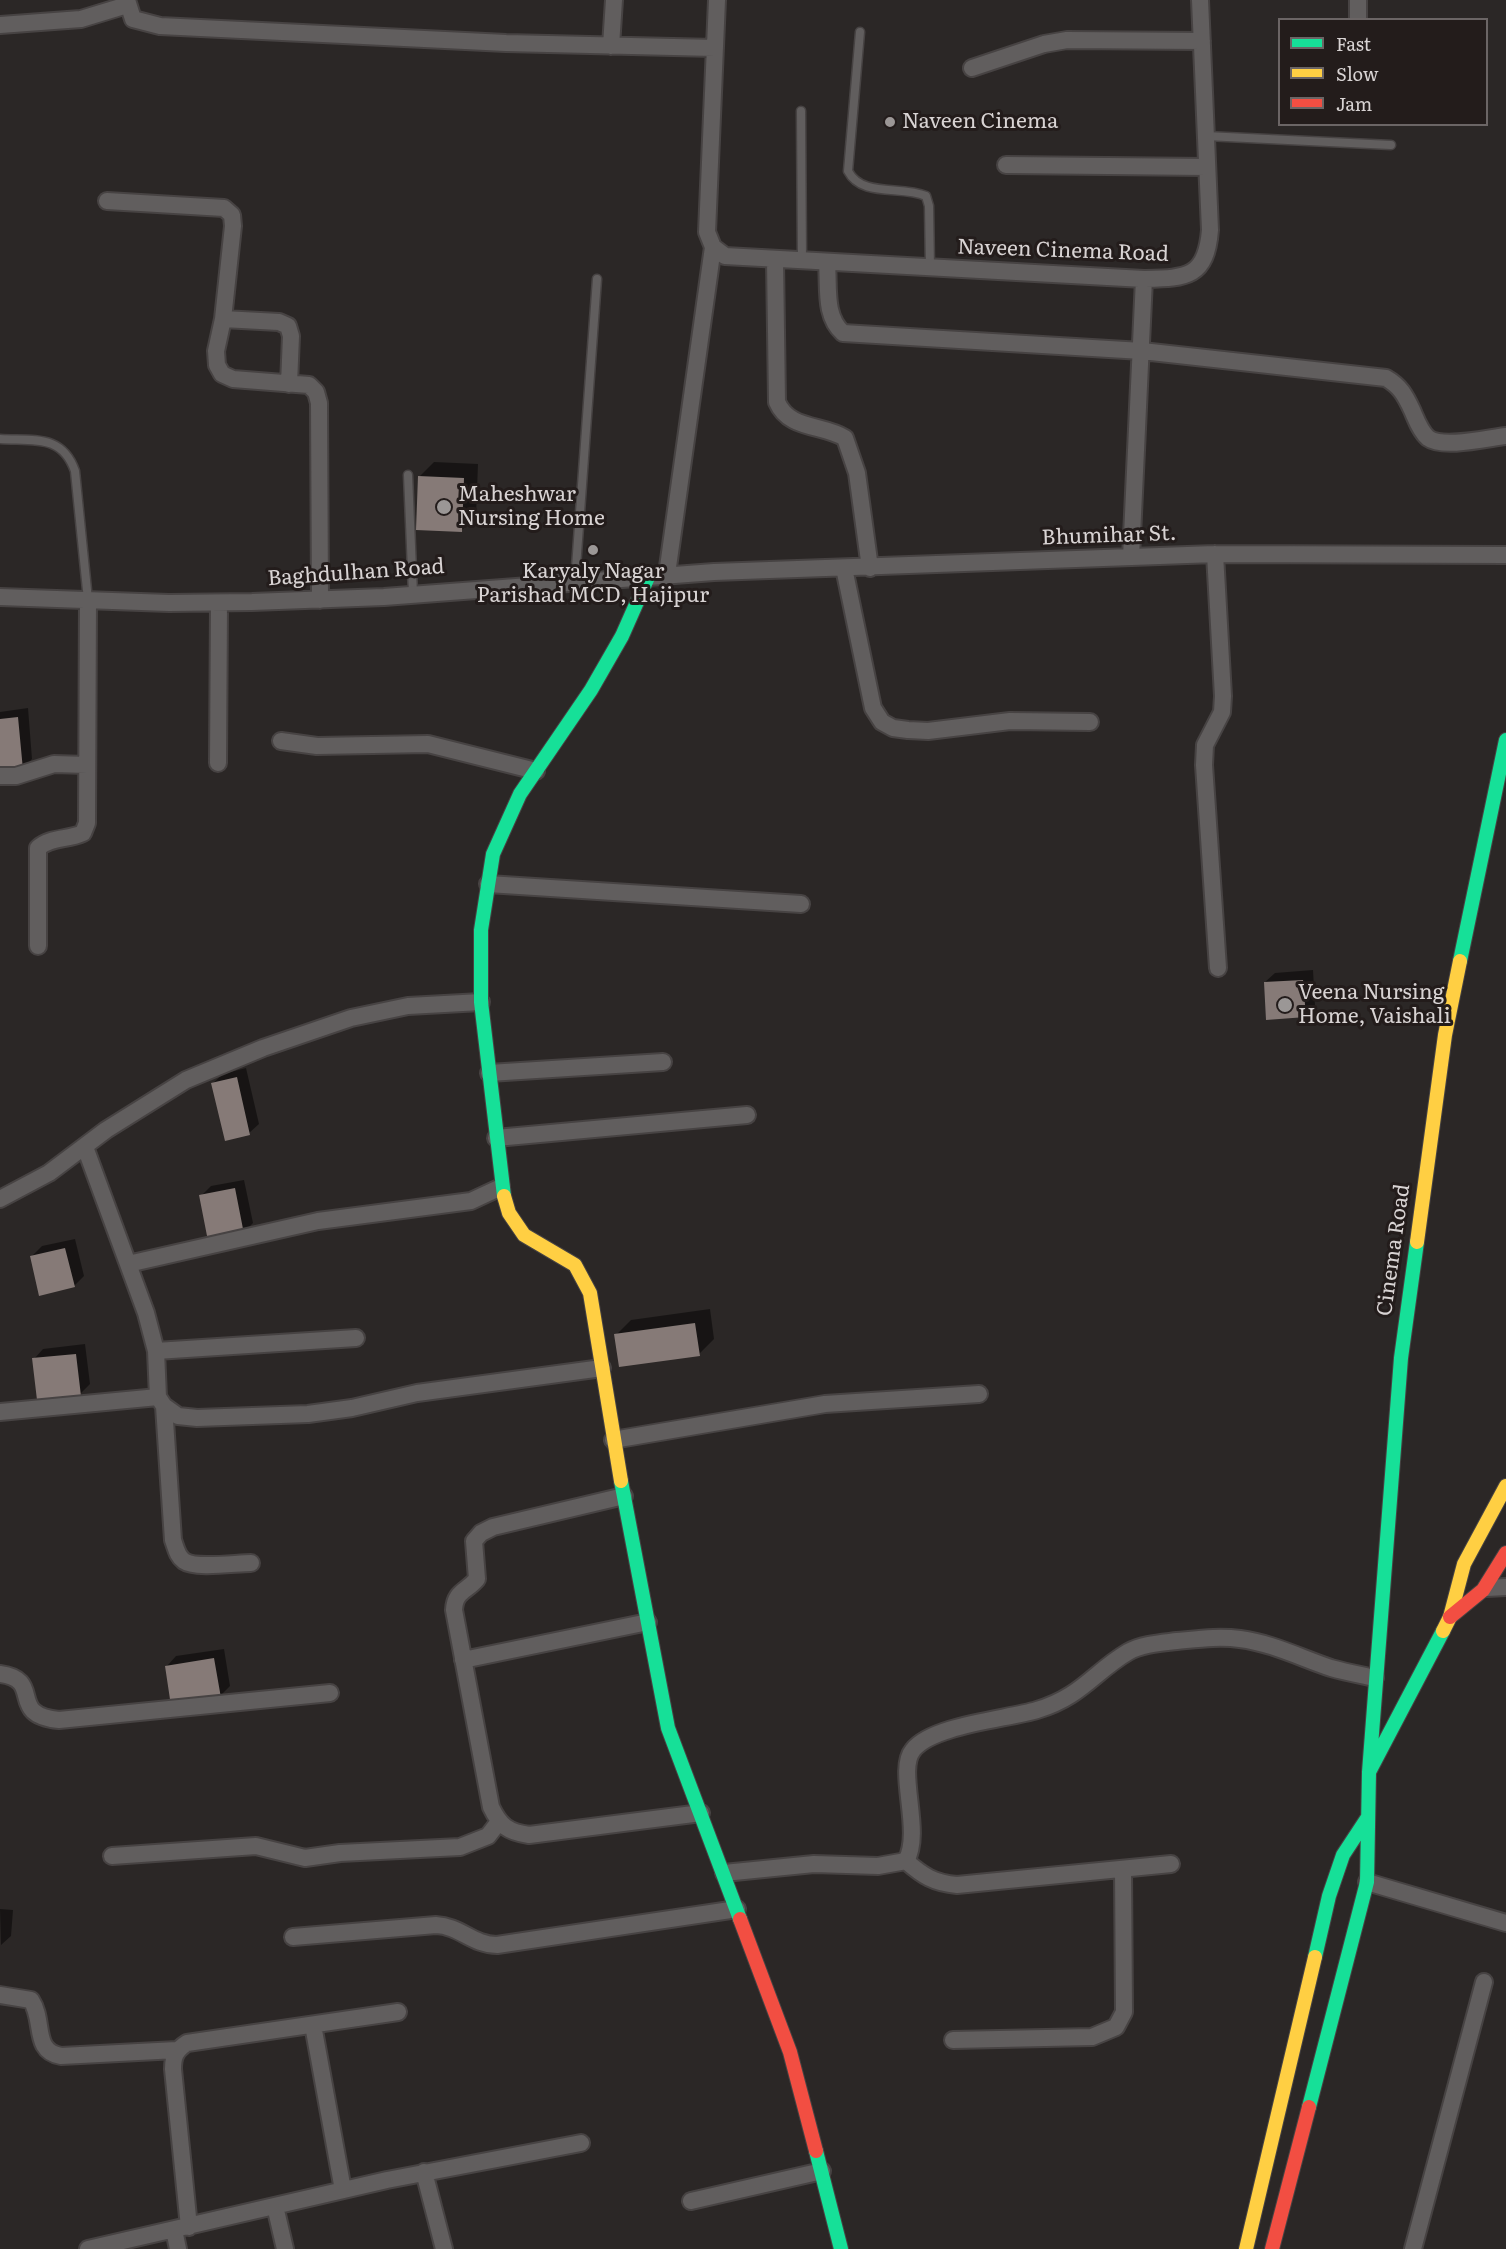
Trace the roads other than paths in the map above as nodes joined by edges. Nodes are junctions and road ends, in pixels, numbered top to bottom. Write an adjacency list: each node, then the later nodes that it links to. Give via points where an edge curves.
1 (614, 0): 10 (street)
2 (717, 0): 11 (street)
3 (1200, 0): 9 (street, Naveen Cinema Road)
4 (1358, 0): 6 (street)
5 (127, 3): 7 (street, via 81,19); 10 (street, via 132,19 160,26)
6 (1358, 18)
7 (0, 25)
8 (860, 32): 23 (lane, via 848,171 853,182 865,187 913,190 926,196)
9 (1202, 41): 12 (street, via 1067,40); 14 (street, Naveen Cinema Road)
10 (611, 46): 11 (street)
11 (715, 48): 19 (street, via 706,232)
12 (972, 68)
13 (801, 111): 21 (lane)
14 (1206, 136): 15 (lane); 17 (street, Naveen Cinema Road)
15 (1391, 145)
16 (1006, 165): 17 (street)
17 (1207, 167): 25 (street, Naveen Cinema Road, via 1208,253 1195,271 1174,279)
18 (107, 201): 26 (street, via 217,207 232,215)
19 (719, 252): 20 (street, Naveen Cinema Road); 38 (street)
20 (775, 260): 21 (street, Naveen Cinema Road); 36 (street, via 777,402 781,413 793,422 831,430 845,438 857,473)
21 (802, 262): 22 (street, Naveen Cinema Road)
22 (827, 264): 23 (street, Naveen Cinema Road); 27 (street, via 830,316 843,333)
23 (930, 269): 25 (street, Naveen Cinema Road)
24 (597, 279): 40 (lane)
25 (1144, 279): 27 (street)
26 (224, 319): 28 (street, via 288,326); 28 (street, via 216,351 222,374 233,379)
27 (1142, 351): 29 (street, via 1386,378 1405,394 1418,426 1429,439 1461,442); 34 (street)
28 (289, 384): 44 (street, via 309,385 319,403)
29 (1506, 436)
30 (0, 439): 43 (lane, via 43,441 60,446 70,456 75,471)
31 (408, 475): 41 (lane)
32 (1215, 554): 33 (street, Bhumihar St.); 34 (street, Bhumihar St.); 56 (street, via 1223,696 1222,712 1205,746 1204,765)
33 (1506, 555)
34 (1131, 557): 36 (street, Bhumihar St.)
35 (844, 568): 36 (street, Bhumihar St.); 37 (street, Bhumihar St.); 46 (street, via 873,708 882,722 892,728 928,731 1010,721)
36 (870, 568)
37 (714, 572): 38 (street, Baghdulhan Road)
38 (667, 574): 39 (street, Baghdulhan Road)
39 (649, 575): 40 (street, Baghdulhan Road); 51 (street, via 622,636 591,690)
40 (575, 581): 41 (street, Baghdulhan Road)
41 (413, 594): 44 (street, Baghdulhan Road)
42 (0, 597): 43 (street, Baghdulhan Road)
43 (88, 600): 45 (street, Baghdulhan Road); 50 (street)
44 (320, 600): 45 (street, Baghdulhan Road)
45 (219, 603): 49 (street)
46 (1090, 722)
47 (1506, 740): 83 (street, Cinema Road, via 1445,1035 1401,1358)
48 (281, 741): 51 (street, via 317,746 428,744)
49 (218, 763)
50 (87, 765): 52 (street, via 54,764 16,776); 55 (street, via 87,823 83,833 45,841 38,848)
51 (536, 771): 53 (street, via 507,821 493,854)
52 (0, 776)
53 (488, 884): 54 (street); 57 (street, via 481,930)
54 (801, 904)
55 (38, 946)
56 (1218, 968)
57 (481, 1002): 59 (street); 62 (street, via 408,1006 351,1018 263,1048 186,1080)
58 (663, 1062): 59 (street)
59 (489, 1073): 61 (street)
60 (747, 1115): 61 (street)
61 (496, 1138): 63 (street)
62 (85, 1147): 64 (street, via 49,1173); 65 (street)
63 (501, 1187): 65 (street, via 471,1201 318,1221); 68 (street, via 509,1213 524,1235 575,1265 590,1293)
64 (1, 1197)
65 (128, 1264): 67 (street)
66 (356, 1338): 67 (street)
67 (156, 1351): 70 (street)
68 (602, 1368): 70 (street, via 417,1393 308,1414 197,1418 178,1416); 72 (street)
69 (979, 1394): 72 (street, via 825,1404)
70 (161, 1402): 71 (street); 76 (street, via 177,1554 195,1565)
71 (0, 1412)
72 (613, 1440): 74 (street)
73 (1506, 1486): 79 (street, via 1464,1564)
74 (624, 1496): 80 (street); 81 (street, via 481,1533 474,1541 473,1552 477,1579 455,1599)
75 (1506, 1553): 78 (street)
76 (251, 1563)
77 (1506, 1587): 78 (street)
78 (1486, 1588): 79 (street, via 1474,1602)
79 (1450, 1617): 85 (street)
80 (648, 1622): 81 (street); 86 (street, via 668,1728)
81 (464, 1660): 88 (street, via 491,1807)
82 (0, 1674): 84 (street, via 16,1676 22,1683 32,1712 59,1720)
83 (1376, 1678): 85 (street, Cinema Road); 90 (street, via 1242,1639 1219,1637 1143,1646 1128,1652 1062,1701 951,1731 911,1750 908,1766 913,1835 912,1851)
84 (330, 1693)
85 (1369, 1772): 87 (street, Cinema Road)
86 (700, 1813): 88 (street, via 529,1835); 93 (street)
87 (1368, 1817): 94 (street, Cinema Road); 116 (street, via 1343,1855 1329,1896)
88 (498, 1824): 89 (street, via 488,1836 460,1847 305,1858 256,1846)
89 (112, 1856)
90 (906, 1861): 92 (street, via 924,1877 957,1885); 93 (street, via 878,1866 804,1865)
91 (1172, 1864): 92 (street)
92 (1122, 1869): 102 (street, via 1124,2012 1116,2027 1092,2037)
93 (724, 1873): 95 (street)
94 (1367, 1882): 96 (street); 117 (street, Cinema Road)
95 (737, 1909): 97 (street, via 497,1945 485,1945 450,1926 436,1925); 105 (street, via 790,2052)
96 (1506, 1923)
97 (293, 1937)
98 (1484, 1982): 118 (street)
99 (0, 1995): 103 (street, via 31,2001 38,2010 43,2048 50,2054)
100 (398, 2012): 101 (street)
101 (313, 2025): 103 (street, via 187,2043); 107 (street)
102 (953, 2040)
103 (177, 2050): 110 (street, via 173,2069)
104 (581, 2143): 106 (street)
105 (822, 2170): 108 (street); 115 (street)
106 (424, 2172): 107 (street); 114 (street)
107 (343, 2190): 109 (street)
108 (692, 2201)
109 (275, 2206): 110 (street); 113 (street)
110 (182, 2229): 111 (street); 112 (street)
111 (88, 2249)
112 (177, 2249)
113 (285, 2249)
114 (444, 2249)
115 (841, 2249)
116 (1246, 2249)
117 (1272, 2249)
118 (1413, 2249)

